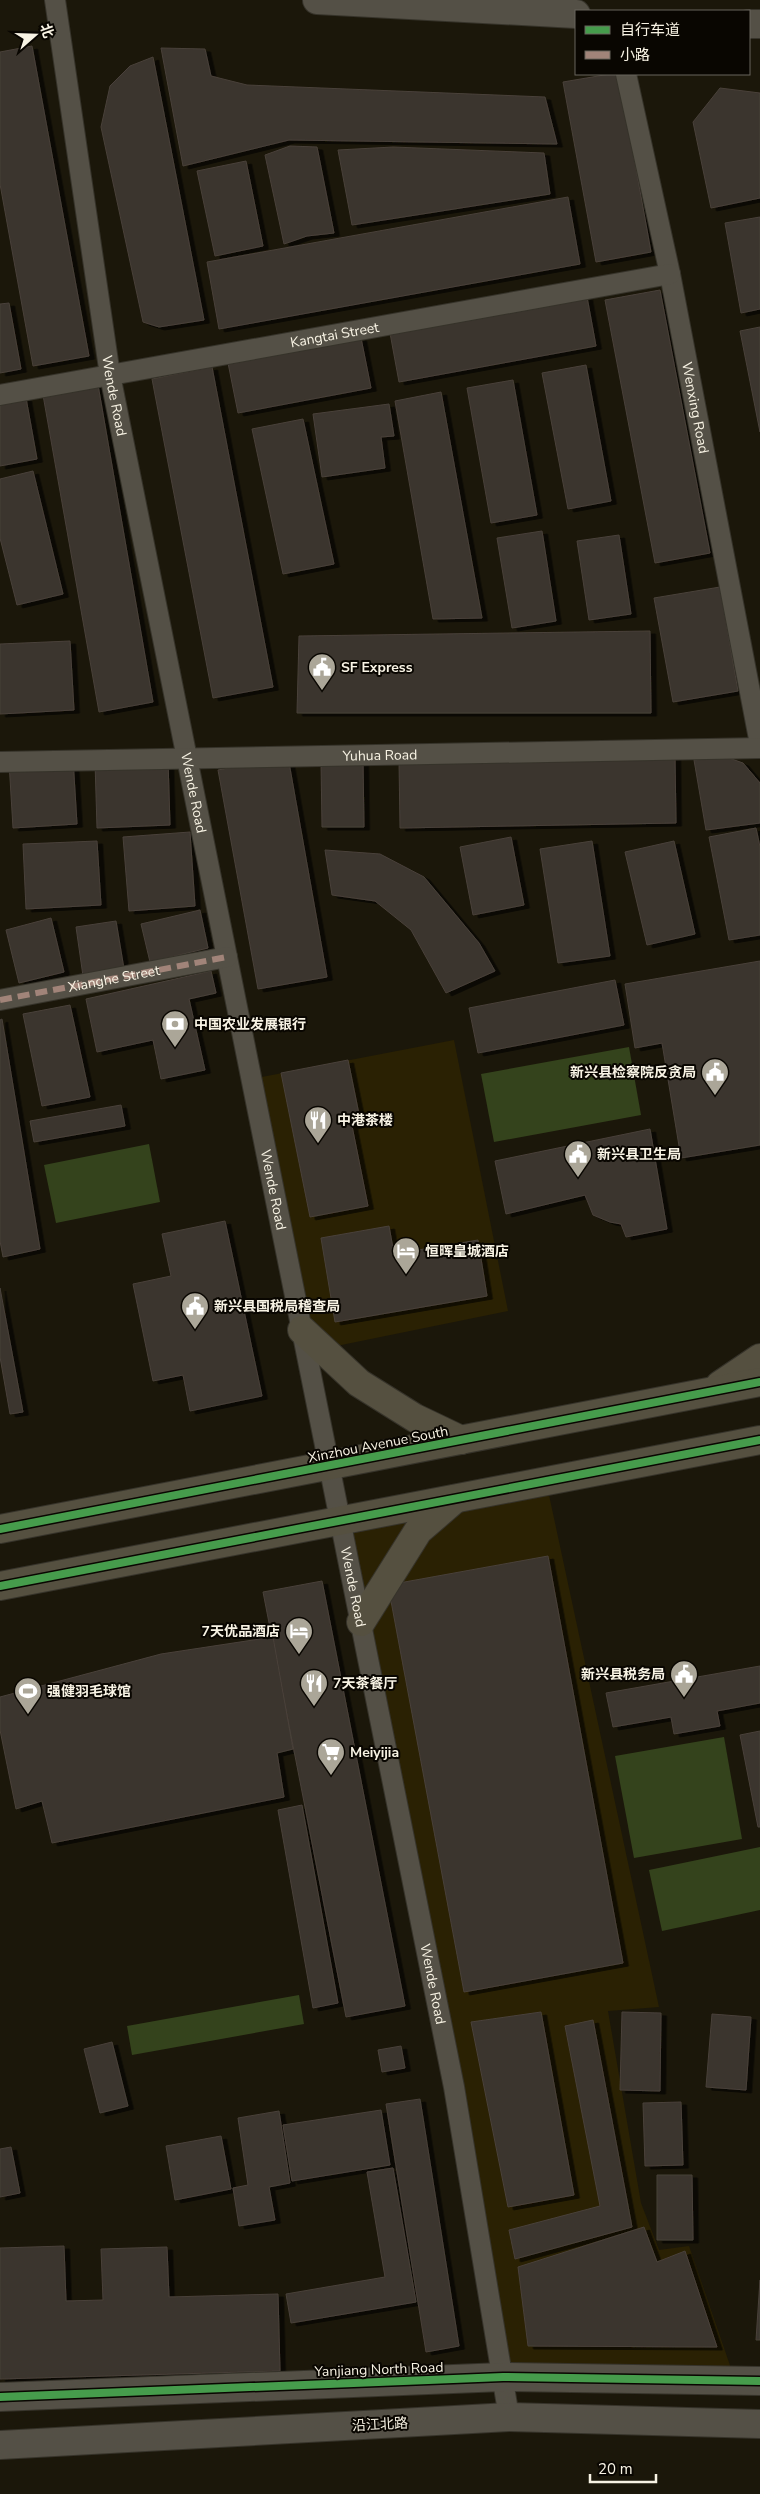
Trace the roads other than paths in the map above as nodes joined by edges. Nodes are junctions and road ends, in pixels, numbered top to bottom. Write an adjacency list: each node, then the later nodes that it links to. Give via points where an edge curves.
1 (55, 0): 7 (street, Wende Road)
2 (317, 0): 3 (main road)
3 (384, 2): 4 (main road)
4 (575, 14)
5 (626, 75): 6 (street, Wenxing Road)
6 (670, 274): 7 (street, Kangtai Street); 9 (street, Wenxing Road)
7 (110, 375): 8 (street, Kangtai Street); 11 (street, Wende Road)
8 (0, 395)
9 (760, 744)
10 (760, 748): 11 (street, Yuhua Road)
11 (187, 758): 12 (street, Yuhua Road); 13 (street, Wende Road)
12 (0, 762)
13 (227, 957): 14 (street, Xianghe Street); 15 (street, Wende Road)
14 (0, 1000)
15 (302, 1330): 19 (main road, via 359,1383 415,1418); 21 (street, Wende Road)
16 (760, 1358): 18 (main road)
17 (760, 1382): 18 (main road, Xinzhou Avenue South)
18 (710, 1392): 19 (main road, Xinzhou Avenue South)
19 (460, 1440): 21 (main road, Xinzhou Avenue South)
20 (760, 1440): 22 (main road)
21 (329, 1466): 23 (street, Wende Road); 24 (main road, Xinzhou Avenue South)
22 (456, 1498): 23 (main road); 26 (main road, via 418,1531)
23 (340, 1520): 25 (main road); 26 (street, Wende Road)
24 (0, 1529)
25 (0, 1586)
26 (361, 1622): 27 (street, Wende Road, via 454,2087)
27 (504, 2377): 28 (main road, Yanjiang North Road); 29 (main road, Yanjiang North Road); 30 (street, Wende Road)
28 (760, 2381)
29 (0, 2397)
30 (509, 2417): 31 (main road, 沿江北路); 32 (main road, 沿江北路)
31 (760, 2424)
32 (0, 2445)

